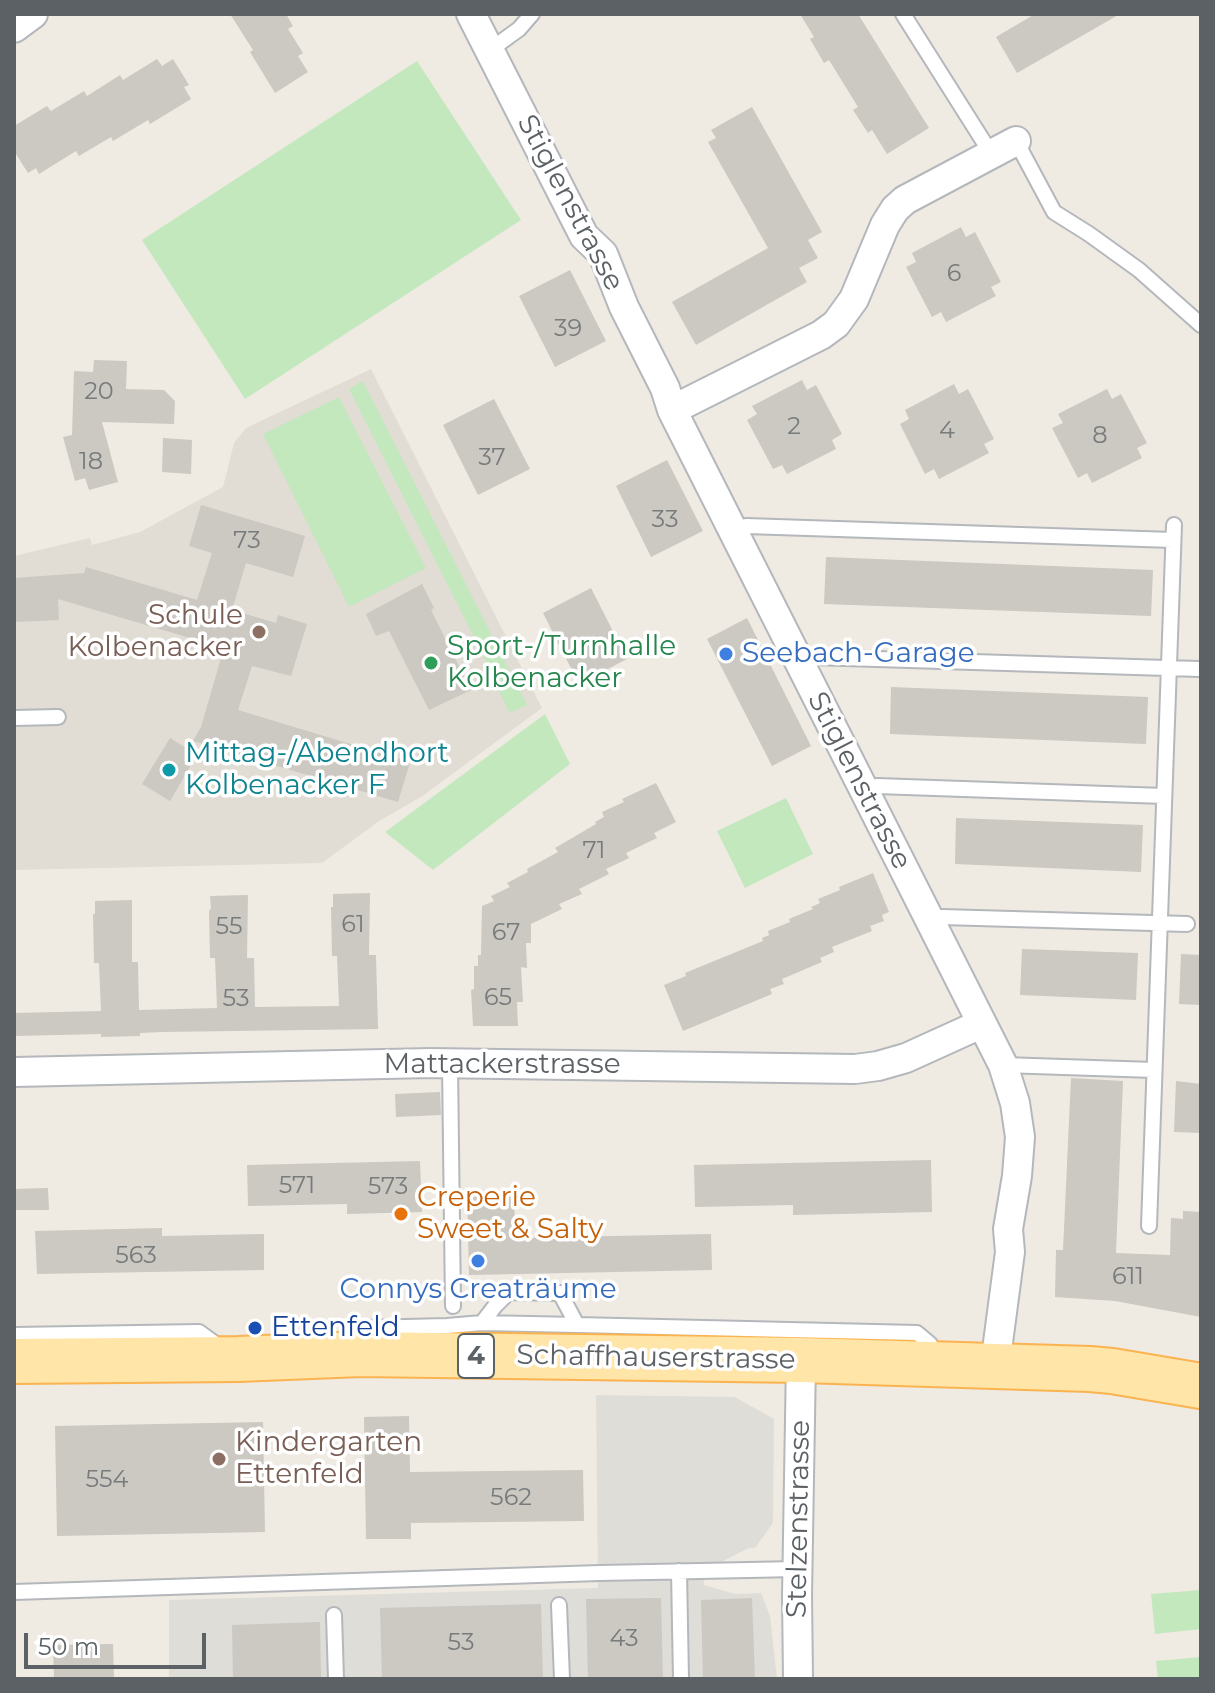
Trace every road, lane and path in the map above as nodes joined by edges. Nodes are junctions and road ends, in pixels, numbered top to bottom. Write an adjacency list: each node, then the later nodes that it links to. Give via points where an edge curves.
1 (33, 14): 5 (street)
2 (471, 14): 6 (street, Stiglenstrasse)
3 (532, 14): 6 (lane)
4 (903, 14): 7 (lane)
5 (14, 28)
6 (490, 50): 9 (street, Stiglenstrasse, via 584,236 603,254)
7 (1004, 148): 8 (lane, via 1054,212 1139,270); 9 (street, via 895,209 854,299 836,324)
8 (1201, 325)
9 (672, 410): 10 (street, Stiglenstrasse)
10 (733, 531): 11 (street, Stiglenstrasse); 12 (lane, via 746,526 1174,532)
11 (798, 662): 12 (lane, via 812,657); 16 (street, Stiglenstrasse)
12 (1168, 668): 13 (lane); 17 (lane)
13 (1199, 669)
14 (58, 717): 15 (lane)
15 (14, 718)
16 (865, 793): 17 (lane, via 877,786); 18 (street, Stiglenstrasse)
17 (1164, 796): 19 (lane)
18 (929, 921): 19 (lane, via 942,917); 21 (street, Stiglenstrasse)
19 (1159, 923): 20 (lane); 24 (lane)
20 (1187, 924)
21 (981, 1024): 22 (street, Mattackerstrasse, via 906,1058 855,1069); 23 (street, Stiglenstrasse)
22 (450, 1064): 25 (street, Mattackerstrasse); 27 (lane)
23 (1003, 1065): 24 (lane); 36 (street, Stiglenstrasse, via 1020,1137)
24 (1154, 1070): 26 (lane)
25 (14, 1072)
26 (1149, 1226)
27 (453, 1306)
28 (482, 1323): 29 (lane); 29 (lane, via 509,1292 560,1293); 31 (lane, via 364,1328)
29 (577, 1325): 35 (lane, via 917,1333 930,1344)
30 (14, 1335): 32 (lane, via 199,1332)
31 (361, 1354): 32 (main road, Schaffhauserstrasse / 4); 33 (main road, Schaffhauserstrasse / 4)
32 (238, 1359): 34 (main road, Schaffhauserstrasse / 4)
33 (801, 1360): 35 (main road, Schaffhauserstrasse / 4); 38 (street, Stelzenstrasse)
34 (14, 1361)
35 (937, 1363): 36 (main road, Schaffhauserstrasse / 4)
36 (995, 1365): 37 (main road, Schaffhauserstrasse / 4, via 1112,1371)
37 (1201, 1386)
38 (798, 1569): 39 (lane); 46 (street, Stelzenstrasse)
39 (679, 1571): 40 (lane); 45 (lane)
40 (14, 1592)
41 (559, 1605): 44 (lane)
42 (334, 1615): 43 (lane)
43 (336, 1679)
44 (562, 1679)
45 (681, 1679)
46 (798, 1679)

